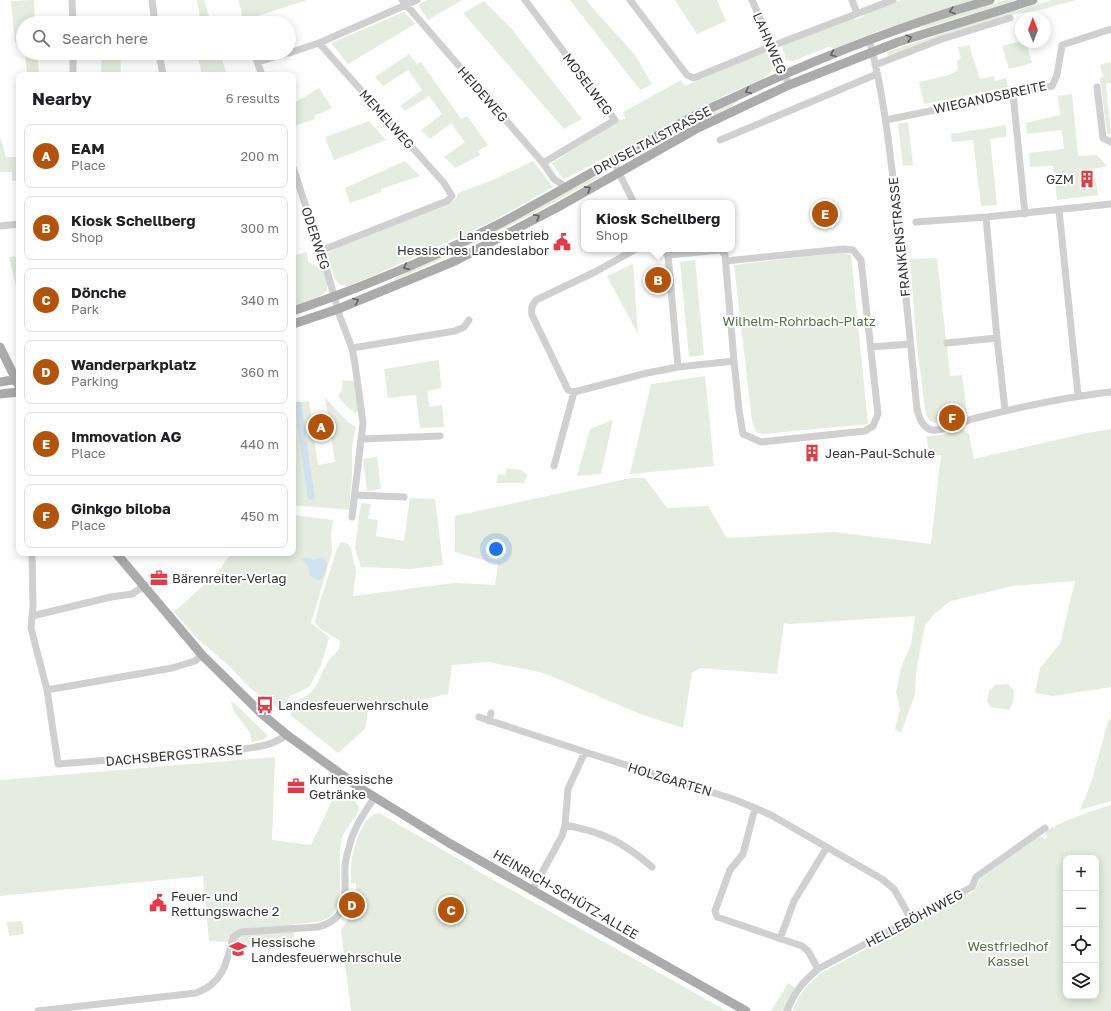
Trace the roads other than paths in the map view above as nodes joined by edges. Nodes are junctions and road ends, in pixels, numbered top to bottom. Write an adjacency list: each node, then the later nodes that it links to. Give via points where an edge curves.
1 (72, 0): 13 (street)
2 (152, 0): 14 (street)
3 (417, 0): 11 (street)
4 (525, 0): 39 (street, MOSELWEG, via 615,120)
5 (630, 0): 19 (street, via 687,75 694,78)
6 (752, 0): 19 (street, LAHNWEG)
7 (852, 0): 12 (street)
8 (893, 0): 12 (street)
9 (990, 0): 17 (main road, DRUSELTALSTRASSE, one-way to 17)
10 (1033, 0): 21 (main road, DRUSELTALSTRASSE, one-way to 10)
11 (404, 3): 18 (street); 39 (street, HEIDEWEG)
12 (857, 13): 19 (street)
13 (73, 16)
14 (154, 16)
15 (1010, 18): 26 (street, via 942,39)
16 (1111, 29): 34 (street, WIEGANDSBREITE, via 1062,46 1057,75 1052,86)
17 (869, 39): 21 (street, FRANKENSTRASSE); 30 (main road, DRUSELTALSTRASSE, one-way to 30)
18 (320, 43): 20 (street); 51 (street, MEMELWEG, via 444,183 452,196 447,201)
19 (772, 46): 30 (street, LAHNWEG)
20 (296, 50)
21 (872, 52): 26 (street, FRANKENSTRASSE); 32 (main road, DRUSELTALSTRASSE)
22 (73, 60): 27 (street)
23 (160, 60): 28 (street)
24 (265, 60): 25 (street)
25 (258, 62): 29 (street)
26 (876, 65): 31 (street, FRANKENSTRASSE)
27 (73, 72)
28 (162, 72)
29 (261, 72)
30 (784, 74): 32 (street, LAHNWEG); 38 (main road, DRUSELTALSTRASSE, one-way to 38, via 690,118)
31 (877, 74): 35 (street, FRANKENSTRASSE); 36 (street)
32 (789, 85): 40 (main road, DRUSELTALSTRASSE, via 696,129)
33 (1097, 87): 37 (street, via 1103,138)
34 (1013, 93): 35 (street, WIEGANDSBREITE); 46 (street)
35 (886, 120): 65 (street, FRANKENSTRASSE, via 899,221)
36 (720, 140)
37 (1111, 142)
38 (613, 162): 40 (street); 42 (main road, DRUSELTALSTRASSE)
39 (543, 163): 42 (street, HEIDEWEG, via 554,178)
40 (618, 172): 43 (street); 59 (main road, DRUSELTALSTRASSE, one-way to 40, via 455,261)
41 (296, 176): 51 (street, ODERWEG)
42 (566, 188): 58 (main road, DRUSELTALSTRASSE, one-way to 58, via 457,245)
43 (632, 200)
44 (1111, 204): 45 (street)
45 (1059, 210): 46 (street); 78 (street)
46 (1025, 214): 47 (street)
47 (986, 217): 48 (street); 63 (street)
48 (916, 222)
49 (16, 224): 50 (street)
50 (0, 226)
51 (320, 251): 58 (street, ODERWEG)
52 (631, 252): 75 (street, via 536,300 532,305 532,315 568,390)
53 (664, 252): 56 (street)
54 (700, 252): 56 (street)
55 (723, 252): 57 (street)
56 (668, 255): 70 (street)
57 (726, 261): 67 (street, via 843,248 852,250 861,260); 69 (street)
58 (334, 297): 59 (street, ODERWEG); 60 (main road, DRUSELTALSTRASSE)
59 (338, 309): 62 (main road, DRUSELTALSTRASSE); 68 (street, ODERWEG)
60 (296, 311)
61 (469, 320): 68 (street, via 464,327 455,331)
62 (296, 323)
63 (997, 338): 64 (street); 79 (street)
64 (947, 343)
65 (910, 344): 67 (street); 79 (street, FRANKENSTRASSE, via 917,409 919,419 925,426 932,430 944,429)
66 (0, 347): 71 (main road)
67 (871, 347): 69 (street, via 878,414 873,426 865,431 761,442 743,434)
68 (352, 348): 81 (street, ODERWEG, via 363,423)
69 (734, 361): 70 (street)
70 (678, 367): 75 (street)
71 (16, 378)
72 (0, 382): 73 (main road)
73 (16, 382)
74 (16, 392): 77 (main road)
75 (574, 392): 82 (street)
76 (1111, 392): 78 (street)
77 (0, 394)
78 (1078, 395): 79 (street)
79 (1005, 410)
80 (440, 436): 81 (street)
81 (362, 439): 83 (street, ODERWEG)
82 (554, 466)
83 (355, 495): 84 (street); 85 (street, ODERWEG)
84 (404, 497)
85 (352, 518)
86 (32, 556): 89 (street)
87 (119, 556): 88 (main road, HEINRICH-SCHÜTZ-ALLEE)
88 (144, 586): 89 (street, via 132,594); 90 (main road, HEINRICH-SCHÜTZ-ALLEE)
89 (32, 616): 91 (street, via 31,628)
90 (202, 655): 91 (street, via 196,661 172,668); 95 (main road, HEINRICH-SCHÜTZ-ALLEE)
91 (47, 690): 95 (street, DACHSBERGSTRASSE, via 58,764 236,750 275,743)
92 (491, 713): 94 (street)
93 (479, 717): 94 (street, HOLZGARTEN)
94 (489, 721): 96 (street, HOLZGARTEN)
95 (287, 735): 97 (main road, HEINRICH-SCHÜTZ-ALLEE)
96 (585, 752): 98 (street, HOLZGARTEN); 99 (street, via 568,789)
97 (374, 798): 103 (main road, HEINRICH-SCHÜTZ-ALLEE); 107 (street, via 350,842 345,864 344,904 336,919 318,927 236,934 222,972 207,989 196,993)
98 (755, 808): 101 (street, HOLZGARTEN); 105 (street, via 743,854 730,870 715,911 717,917)
99 (565, 825): 102 (street, via 612,838 634,851); 103 (street, via 562,836)
100 (1045, 828): 104 (street, HELLEBÖHNWEG, via 976,877 972,887)
101 (827, 847): 104 (street, HOLZGARTEN, via 882,879 894,889); 105 (street, via 794,901)
102 (652, 867)
103 (532, 891): 108 (main road, HEINRICH-SCHÜTZ-ALLEE)
104 (911, 919): 106 (street, HELLEBÖHNWEG)
105 (780, 939): 106 (street, via 802,946 808,951)
106 (818, 969): 109 (street, HELLEBÖHNWEG, via 801,984)
107 (38, 1011)
108 (746, 1011)
109 (787, 1011)

